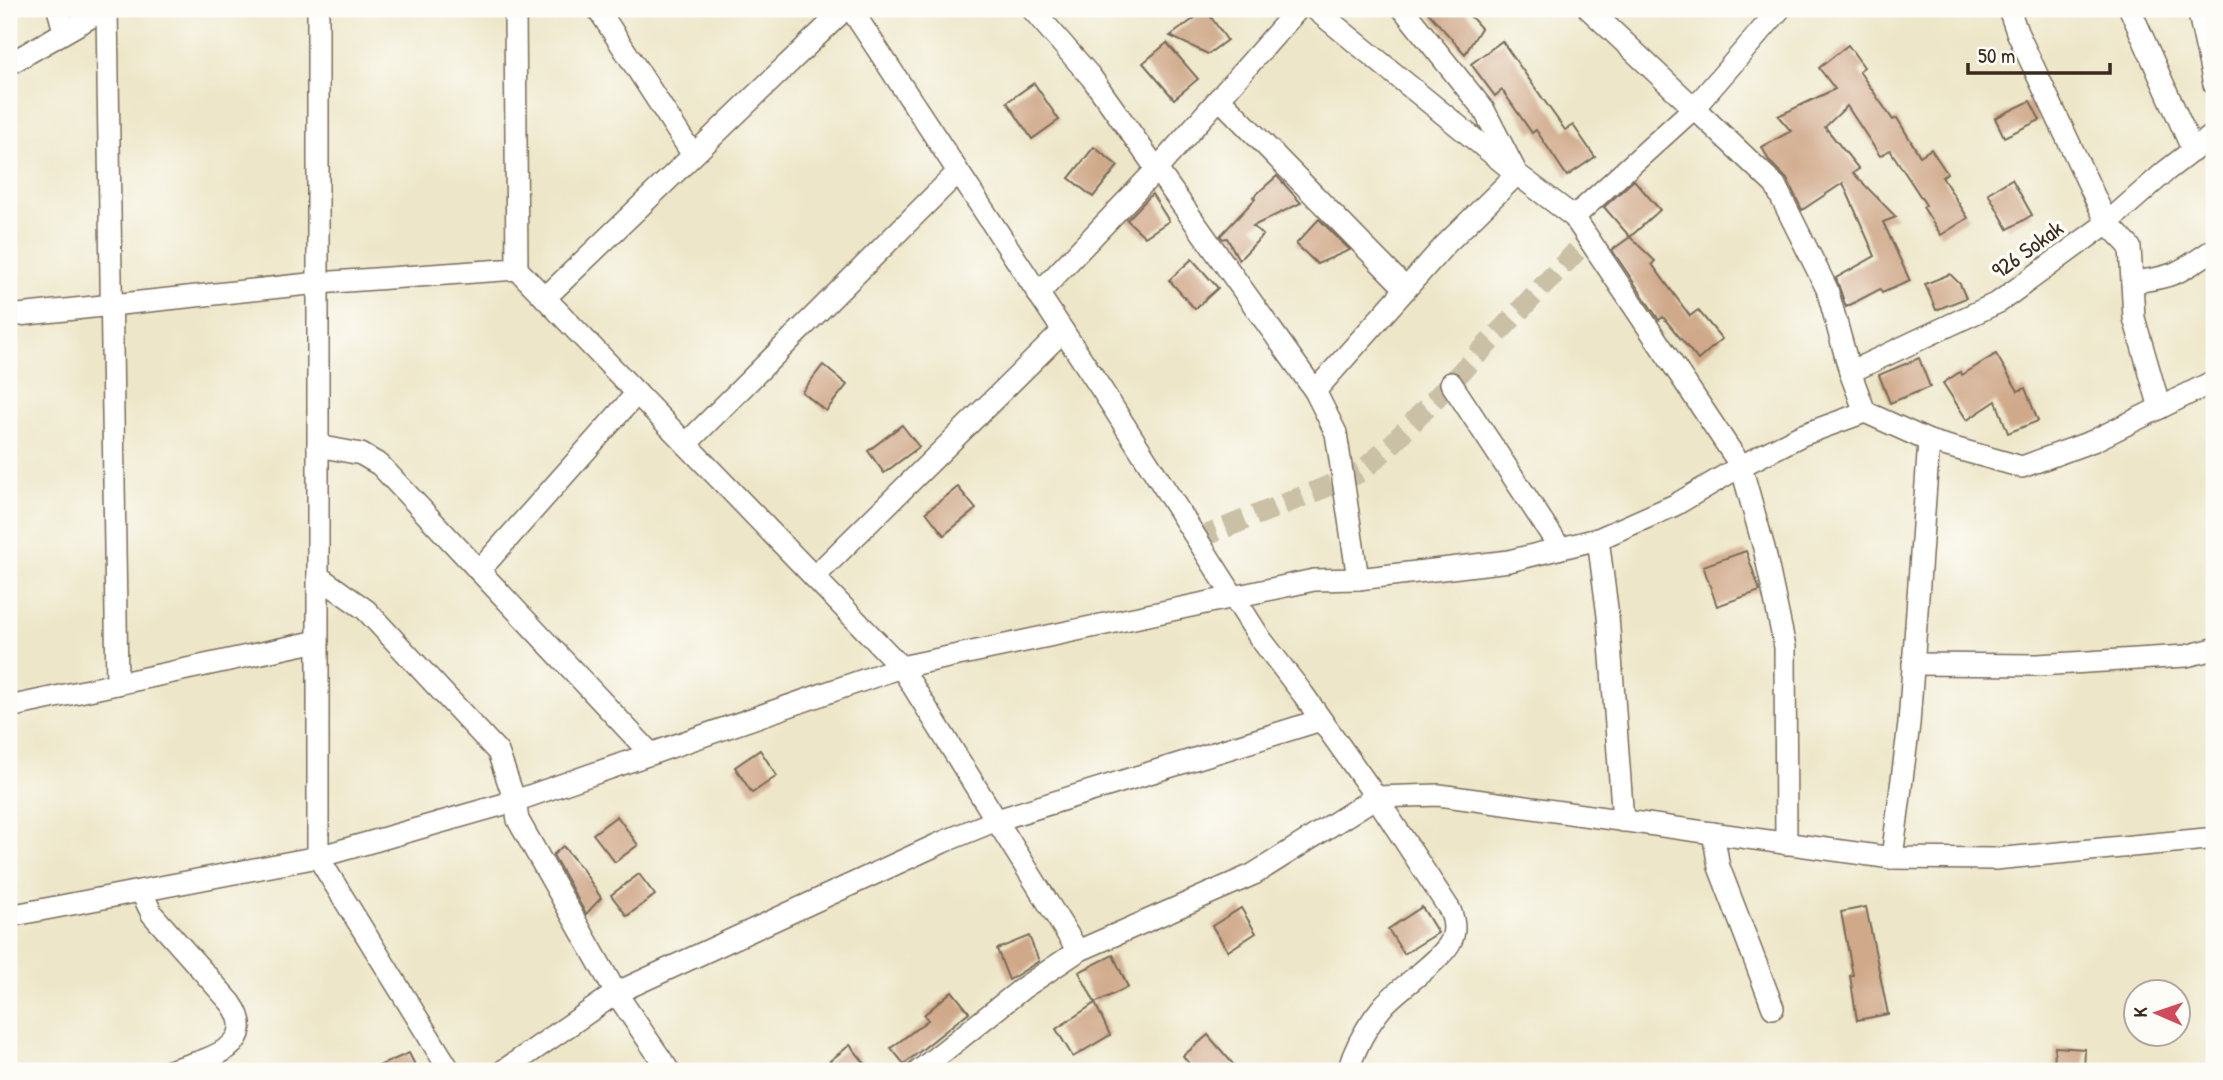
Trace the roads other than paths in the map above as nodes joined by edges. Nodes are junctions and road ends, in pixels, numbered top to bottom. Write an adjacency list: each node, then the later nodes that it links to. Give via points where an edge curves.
1 (58, 9): 17 (street)
2 (106, 9): 17 (street); 37 (street)
3 (318, 9): 33 (street)
4 (515, 9): 31 (street)
5 (598, 9): 24 (street)
6 (845, 9): 24 (street)
7 (851, 9): 26 (street)
8 (1032, 9): 25 (street, via 1091,77)
9 (1298, 9): 20 (street)
10 (1315, 9): 27 (street)
11 (1403, 9): 27 (street, via 1484,110)
12 (1589, 9): 21 (street)
13 (2009, 9): 29 (street)
14 (2130, 9): 23 (street)
15 (2198, 9): 19 (street)
16 (1774, 11): 21 (street)
17 (64, 31): 18 (street)
18 (9, 64)
19 (2214, 84)
20 (1219, 98): 25 (street); 34 (street)
21 (1694, 108): 28 (street); 40 (street, via 1775,186 1827,289)
22 (2214, 134): 23 (street, 926 Sokak)
23 (2193, 151): 29 (street, 926 Sokak)
24 (693, 155): 36 (street)
25 (1156, 170): 35 (street); 43 (street)
26 (958, 172): 35 (street); 48 (street)
27 (1517, 174): 28 (street); 34 (street)
28 (1574, 217): 50 (street)
29 (2107, 223): 32 (street, via 2130,247); 40 (street, 926 Sokak, via 1999,302)
30 (2214, 249): 32 (street, via 2169,276)
31 (517, 269): 33 (street); 36 (street)
32 (2132, 282): 45 (street, via 2134,318)
33 (318, 283): 37 (street); 49 (street)
34 (1406, 289): 43 (street)
35 (1038, 293): 39 (street)
36 (545, 298): 44 (street)
37 (111, 305): 38 (street); 62 (street)
38 (9, 316)
39 (1063, 331): 55 (street); 57 (street)
40 (1850, 372): 46 (street)
41 (2214, 381): 45 (street)
42 (1451, 383): 52 (street)
43 (1315, 391): 56 (street, via 1336,433)
44 (637, 393): 48 (street); 53 (street)
45 (2160, 408): 47 (street, via 2093,441 2022,467)
46 (1865, 412): 47 (street); 50 (street, via 1802,435)
47 (1929, 441): 60 (street)
48 (686, 444): 55 (street)
49 (318, 446): 53 (street, via 361,454 380,465); 54 (street)
50 (1741, 466): 51 (street, via 1675,505); 72 (street, via 1785,647)
51 (1598, 539): 52 (street); 69 (street)
52 (1560, 548): 56 (street, via 1509,561)
53 (479, 571): 65 (street)
54 (318, 576): 58 (street); 67 (street, via 366,610 498,752)
55 (814, 577): 61 (street)
56 (1357, 579): 57 (street, via 1314,580)
57 (1234, 597): 61 (street); 64 (street)
58 (317, 641): 62 (street); 73 (street)
59 (2214, 649): 60 (street, via 2186,656 2038,665)
60 (1913, 664): 74 (street)
61 (901, 667): 65 (street); 68 (street)
62 (117, 684): 63 (street)
63 (9, 707)
64 (1321, 720): 66 (street); 68 (street)
65 (651, 754): 67 (street)
66 (1376, 797): 69 (street, via 1439,795); 77 (street, via 1254,874); 85 (street, via 1450,910 1454,926 1447,948 1373,1020)
67 (515, 801): 73 (street); 78 (street, via 518,820)
68 (997, 820): 77 (street); 78 (street)
69 (1623, 821): 70 (street)
70 (1713, 833): 72 (street); 79 (street, via 1719,867)
71 (2214, 840): 74 (street, via 1994,859)
72 (1786, 844): 74 (street)
73 (317, 857): 75 (street); 81 (street)
74 (1892, 858)
75 (141, 891): 76 (street); 80 (street, via 152,914 232,1003 240,1024 236,1039 225,1052)
76 (9, 916)
77 (1078, 951): 84 (street, via 1023,988)
78 (616, 993): 82 (street); 83 (street)
79 (1773, 1008)
80 (169, 1071)
81 (450, 1071)
82 (503, 1071)
83 (669, 1071)
84 (919, 1071)
85 (1348, 1071)

